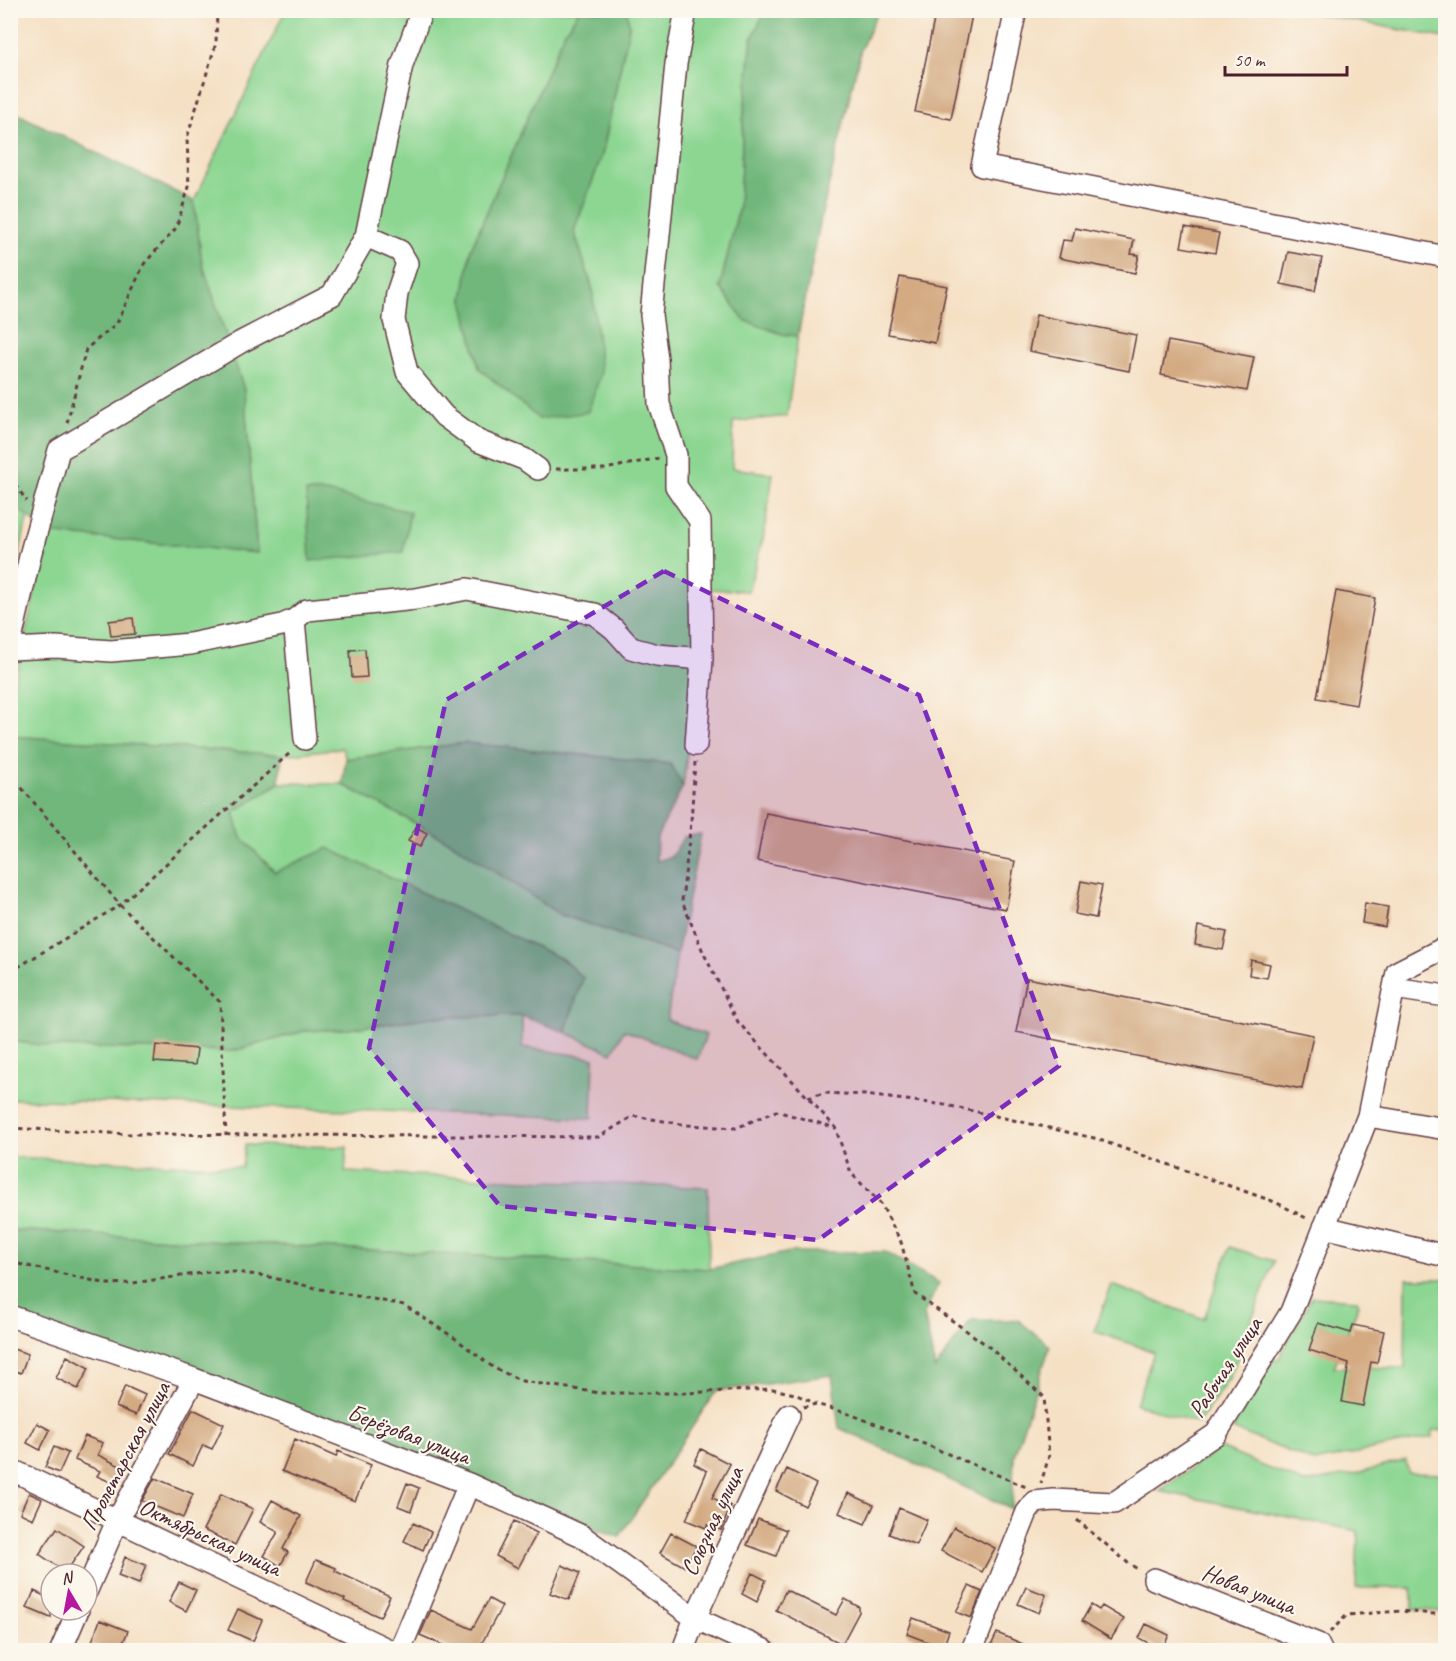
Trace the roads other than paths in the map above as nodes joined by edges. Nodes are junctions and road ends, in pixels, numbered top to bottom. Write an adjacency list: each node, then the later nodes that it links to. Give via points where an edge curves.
1 (422, 10): 4 (street, via 402,65)
2 (686, 10): 10 (street, via 676,64 651,315 659,404 676,455 676,486 700,521)
3 (1016, 10): 5 (street, via 982,166)
4 (366, 236): 6 (street, via 400,251 407,263 397,293 394,320 407,372 444,416 461,429); 8 (street, via 332,295 241,342 59,450)
5 (1446, 257)
6 (538, 469)
7 (294, 620): 9 (street, via 190,644 111,651); 10 (street, via 307,610 416,599 467,589 595,614 631,648); 11 (street)
8 (10, 644)
9 (10, 649)
10 (702, 659): 12 (street)
11 (305, 739)
12 (696, 745)
13 (1446, 947): 14 (street, via 1397,972)
14 (1394, 988): 15 (street); 16 (street, Рабочая улица)
15 (1446, 996)
16 (1368, 1116): 17 (street); 18 (street, Рабочая улица)
17 (1446, 1129)
18 (1324, 1227): 19 (street); 36 (street, Рабочая улица, via 1290,1312 1216,1434 1114,1503 1042,1498 1027,1512)
19 (1446, 1256)
20 (10, 1316): 21 (street, Берёзовая улица)
21 (194, 1379): 24 (street, Берёзовая улица); 25 (street, Пролетарская улица)
22 (789, 1415): 28 (street, Союзная улица)
23 (10, 1469): 25 (street, Октябрьская улица)
24 (469, 1484): 28 (street, Берёзовая улица, via 582,1536); 33 (street)
25 (117, 1521): 26 (street, Пролетарская улица); 32 (street, Октябрьская улица)
26 (99, 1562)
27 (1154, 1579): 30 (street, Новая улица)
28 (695, 1618): 34 (street, Союзная улица); 35 (street, Берёзовая улица)
29 (73, 1622): 31 (street)
30 (1319, 1647)
31 (61, 1650)
32 (389, 1650)
33 (400, 1650)
34 (683, 1650)
35 (764, 1650)
36 (972, 1650)

